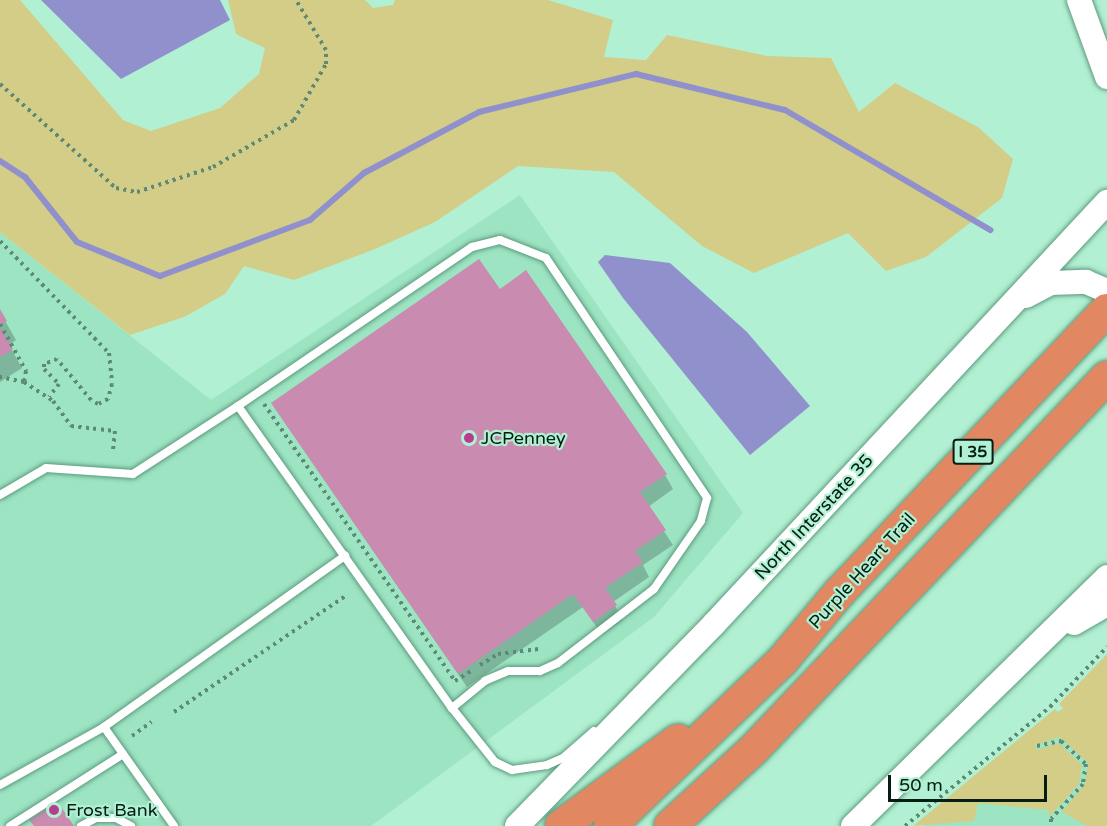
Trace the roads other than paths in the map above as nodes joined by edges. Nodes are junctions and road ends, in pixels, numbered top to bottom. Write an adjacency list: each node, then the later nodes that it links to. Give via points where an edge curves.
1 (1079, 0): 2 (main road)
2 (1107, 77)
3 (1107, 202): 5 (main road, North Interstate 35)
4 (1097, 286): 5 (main road, via 1050,284)
5 (1016, 302): 14 (main road, North Interstate 35)
6 (1107, 310): 12 (highway, Purple Heart Trail / I 35)
7 (1107, 377): 15 (highway, I 35)
8 (238, 406): 9 (lane, via 133,474 46,468); 10 (lane); 17 (lane, via 472,247 500,240 546,258 707,498 701,521 654,589 558,663 540,671 508,671 485,681)
9 (0, 495)
10 (345, 556): 17 (lane); 18 (lane)
11 (1107, 577): 16 (main road)
12 (838, 594): 26 (highway, via 689,732); 27 (highway, Purple Heart Trail / I 35, via 783,660)
13 (1107, 604): 16 (main road)
14 (714, 624): 17 (lane, via 564,758 547,765 512,770 495,762); 25 (main road, North Interstate 35)
15 (865, 633): 28 (highway, I 35, via 754,750); 29 (highway, via 815,708)
16 (1049, 637): 30 (main road)
17 (452, 708)
18 (104, 728): 19 (lane); 20 (lane)
19 (123, 754): 21 (lane); 24 (lane)
20 (0, 785)
21 (10, 826)
22 (81, 826): 23 (lane, via 96,818 116,818)
23 (131, 826)
24 (174, 826)
25 (517, 826)
26 (561, 826)
27 (610, 826)
28 (670, 826)
29 (693, 826)
30 (853, 826)

